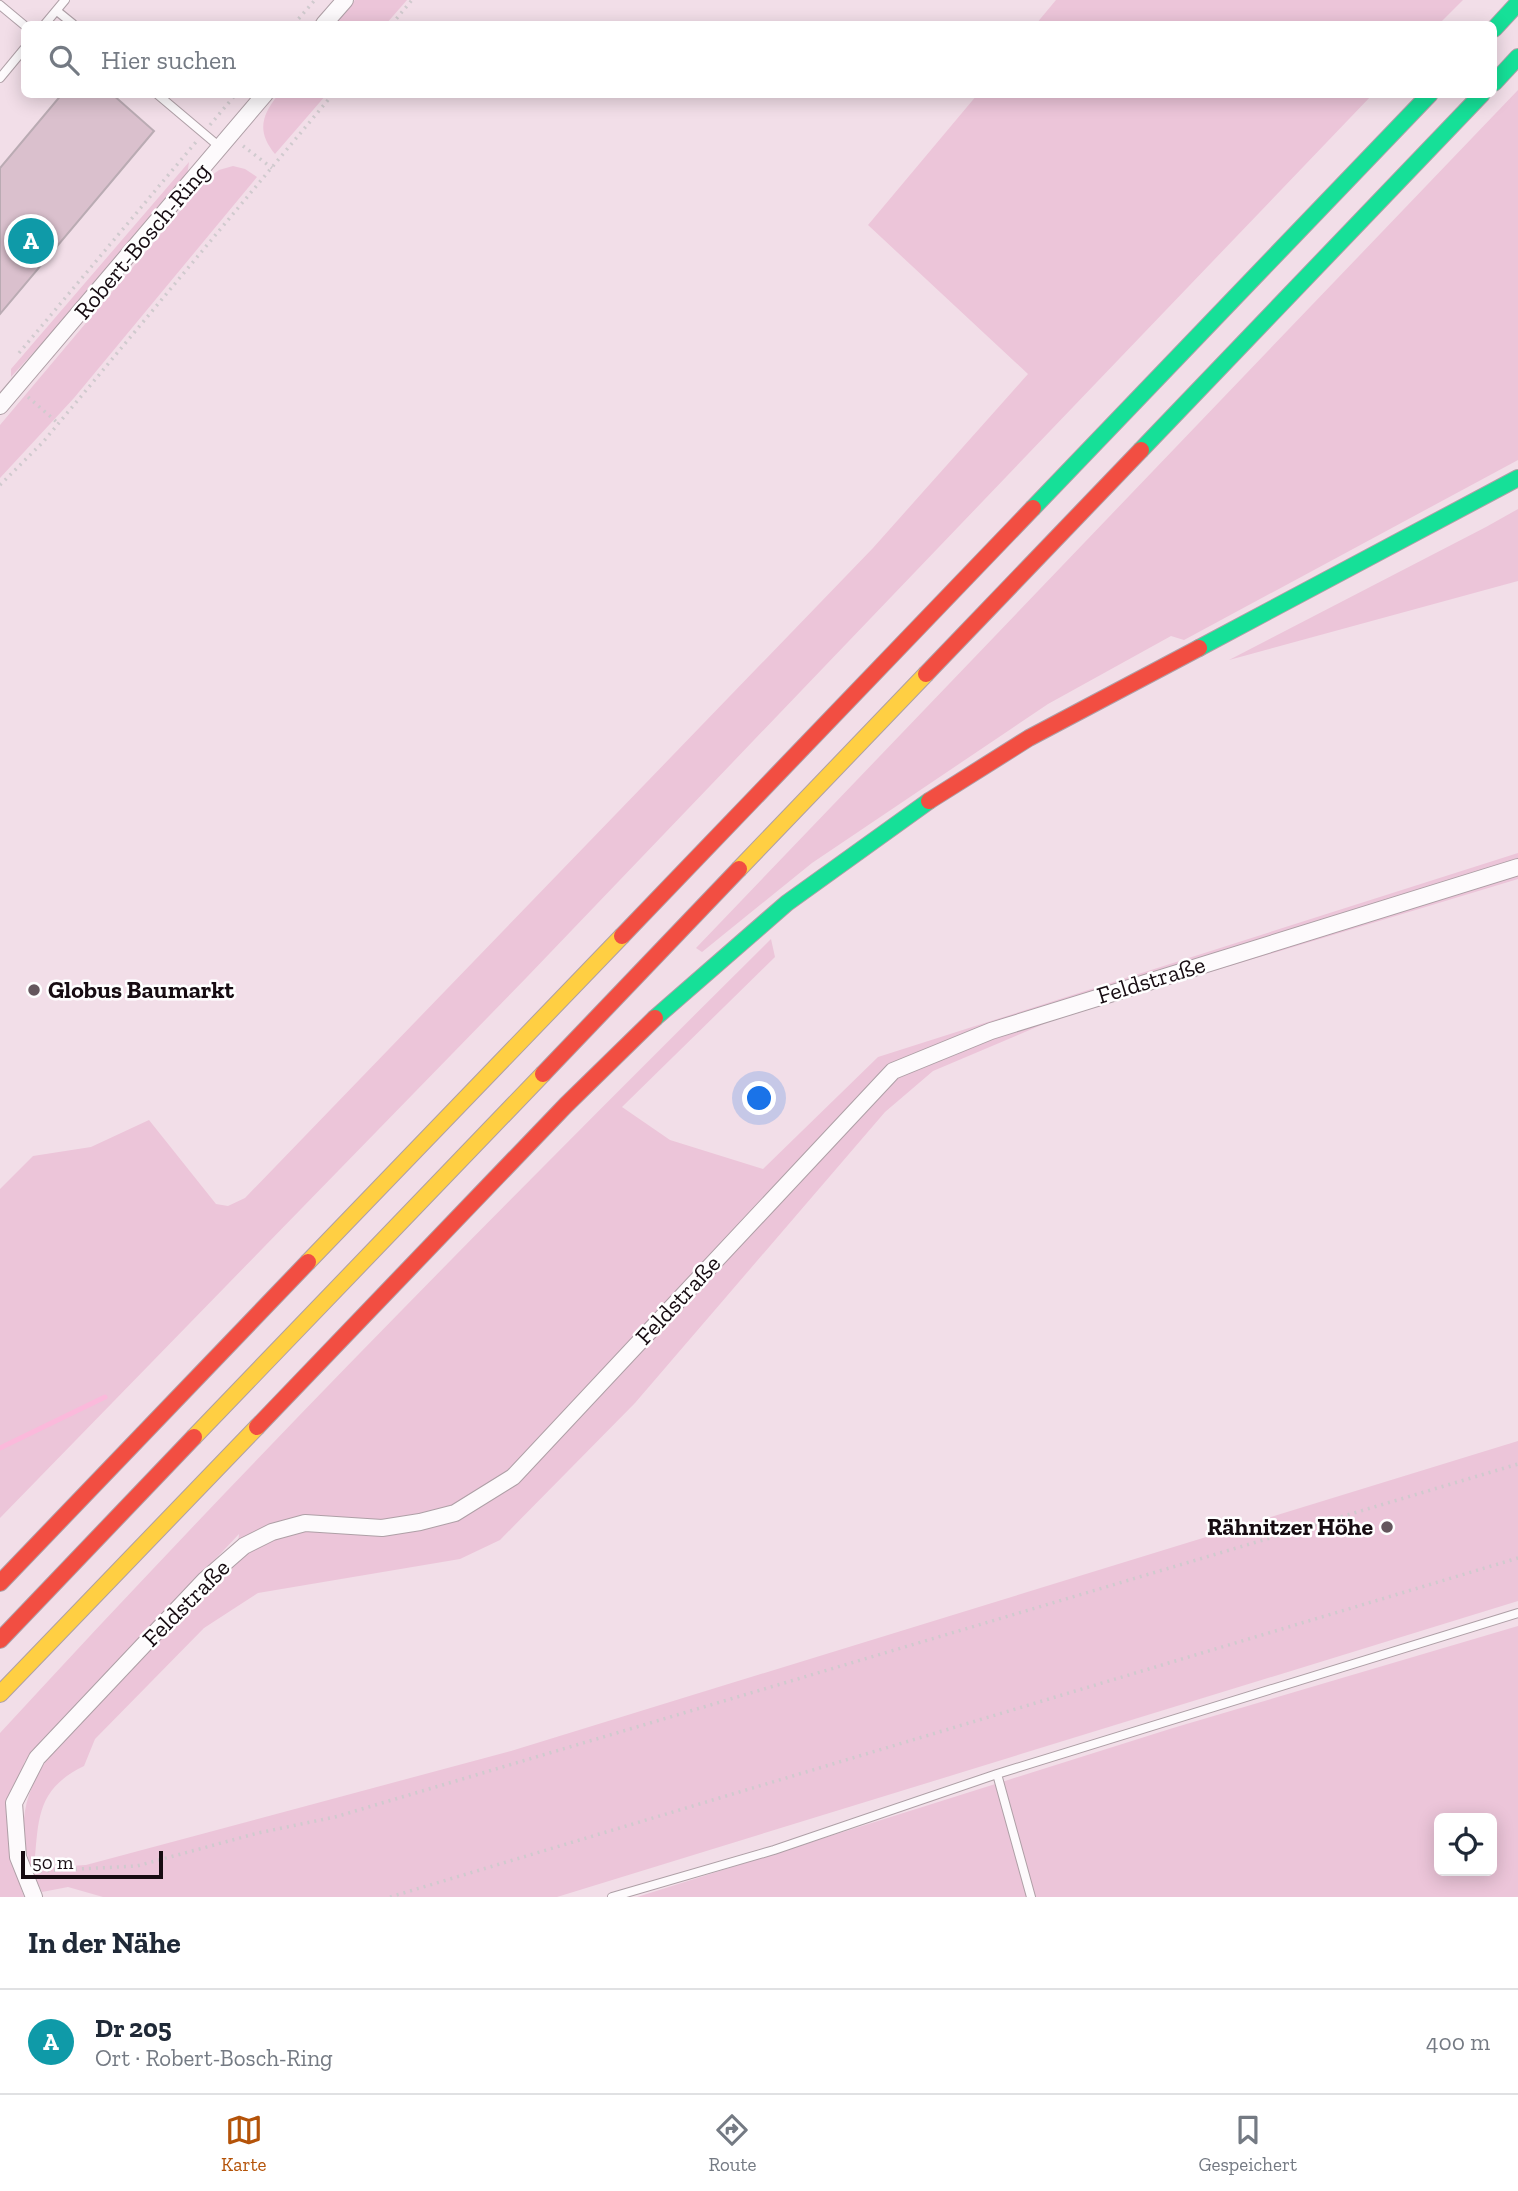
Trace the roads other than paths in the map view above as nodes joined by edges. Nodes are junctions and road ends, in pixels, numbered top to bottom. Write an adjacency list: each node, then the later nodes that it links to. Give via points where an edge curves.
1 (65, 0): 5 (lane)
2 (345, 0): 8 (street)
3 (1518, 3): 10 (highway)
4 (0, 5): 9 (lane)
5 (57, 11): 6 (lane); 7 (lane)
6 (48, 21)
7 (69, 21)
8 (327, 21)
9 (21, 22)
10 (1497, 25)
11 (21, 53): 13 (lane)
12 (1518, 57): 14 (highway)
13 (0, 78)
14 (1497, 78)
15 (163, 98): 19 (lane)
16 (262, 98): 19 (street, Robert-Bosch-Ring)
17 (1426, 98): 23 (highway)
18 (1478, 98): 25 (highway)
19 (225, 142): 20 (street, Robert-Bosch-Ring)
20 (0, 406)
21 (1518, 478): 26 (highway, via 1019,744 906,814 787,903 674,1000 566,1105)
22 (1518, 867): 28 (street, Feldstraße, via 1004,1026 893,1071 513,1477 455,1513 420,1522 382,1528 305,1523 272,1532 244,1546 205,1580 37,1758 14,1803 18,1857)
23 (0, 1583)
24 (1518, 1614): 27 (lane)
25 (0, 1640)
26 (0, 1694)
27 (997, 1774): 29 (lane, via 774,1850); 30 (lane)
28 (34, 1897)
29 (612, 1897)
30 (1031, 1897)

